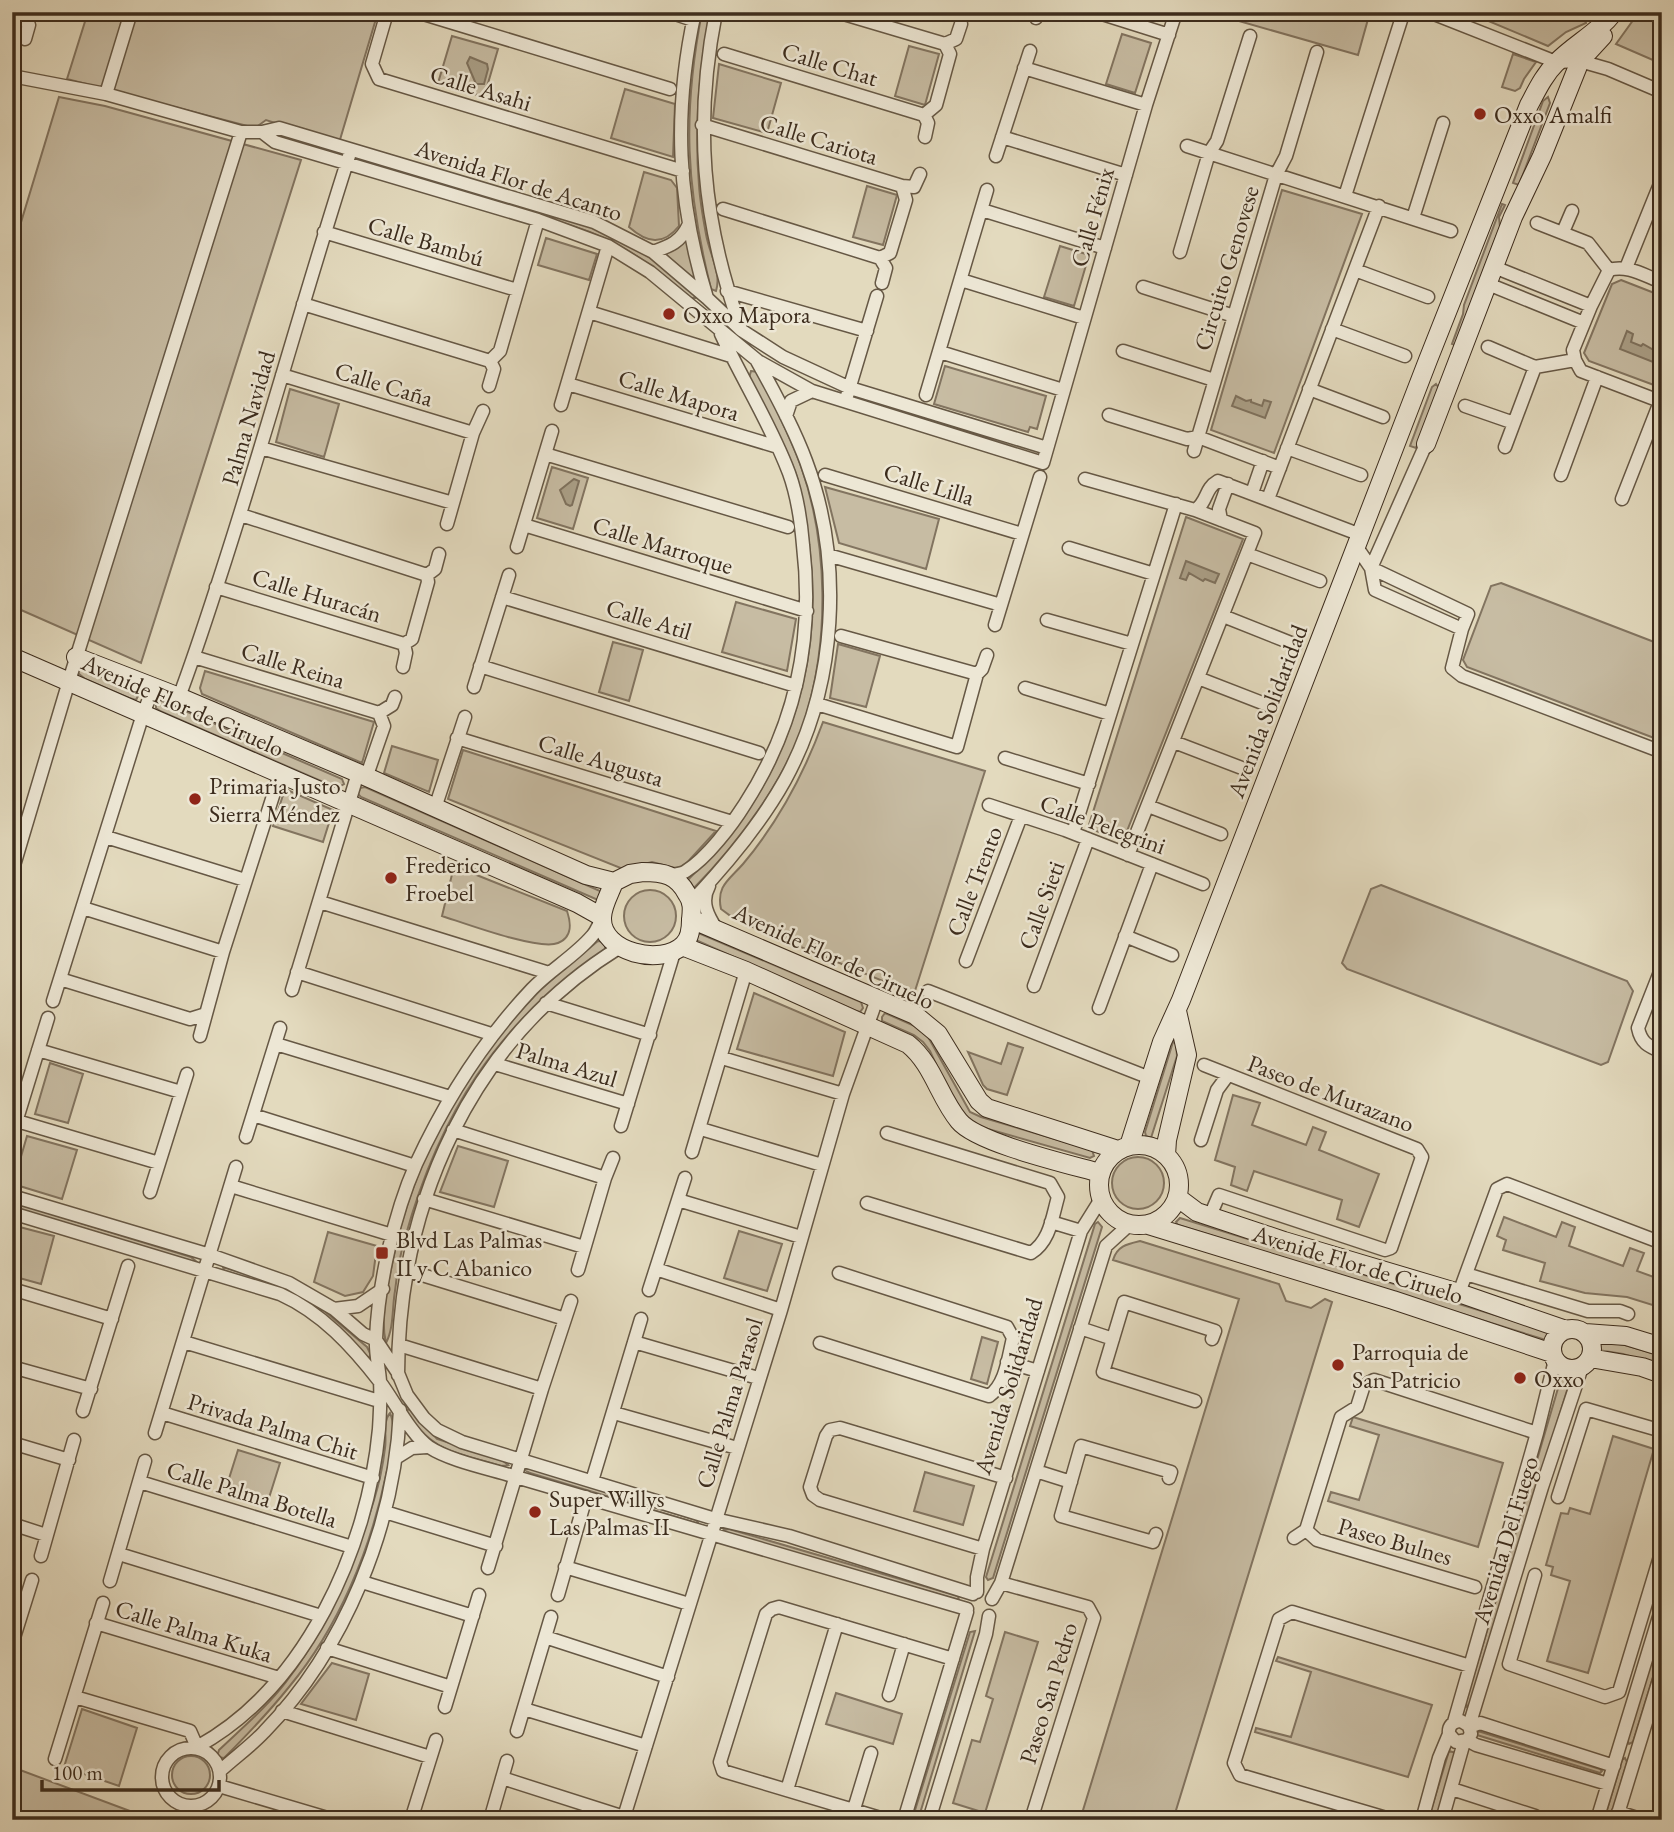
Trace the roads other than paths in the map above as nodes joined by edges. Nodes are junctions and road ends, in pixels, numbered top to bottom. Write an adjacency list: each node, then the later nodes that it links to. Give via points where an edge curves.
1 (131, 12): 29 (street)
2 (391, 12): 43 (street, Calle Asahi, via 372,64 379,79)
3 (417, 12): 27 (street)
4 (669, 12): 13 (street)
5 (716, 12): 33 (street)
6 (837, 12): 19 (street)
7 (1096, 12): 16 (street)
8 (1176, 12): 16 (street, Calle Fénix)
9 (1429, 12): 24 (street)
10 (1614, 12): 24 (main road, Avenida Solidaridad)
11 (1623, 12): 23 (main road)
12 (20, 14): 18 (street, via 29,26)
13 (691, 16): 43 (street, via 680,106)
14 (1402, 17): 50 (street)
15 (961, 24): 19 (street, via 956,39)
16 (1169, 35): 30 (street, Calle Fénix)
17 (1250, 36): 40 (street, via 1217,141)
18 (25, 39)
19 (945, 44): 31 (street, via 950,54 936,105)
20 (1030, 51): 25 (street)
21 (1318, 52): 45 (street, via 1286,156)
22 (724, 54): 31 (street, Calle Chat)
23 (1580, 61): 24 (street); 28 (street); 70 (main road)
24 (1556, 62): 119 (main road, Avenida Solidaridad, via 1530,104)
25 (1024, 68): 30 (street); 37 (street)
26 (12, 76): 29 (street, Avenida Flor de Acanto)
27 (670, 89)
28 (1662, 92)
29 (106, 94): 34 (street, Avenida Flor de Acanto)
30 (1146, 105): 46 (street, Calle Fénix)
31 (924, 115): 36 (street, via 928,123)
32 (1443, 122): 55 (street)
33 (702, 125): 48 (street, Calle Cariota); 76 (street, via 709,214)
34 (241, 132): 35 (street, Avenida Flor de Acanto); 177 (street)
35 (262, 132): 39 (street, Avenida Flor de Acanto, via 279,128); 42 (street, Avenida Flor de Acanto, via 275,142)
36 (925, 137)
37 (1002, 137): 41 (street); 46 (street)
38 (1187, 146): 40 (street)
39 (351, 149): 42 (street, Palma Navidad); 64 (street, Avenida Flor de Acanto, via 563,211)
40 (1209, 153): 45 (street); 65 (street)
41 (996, 156)
42 (346, 164): 56 (street, Avenida Flor de Acanto); 60 (street, Palma Navidad)
43 (682, 171): 58 (street)
44 (920, 174): 48 (street, Calle Cariota, via 914,187)
45 (1276, 174): 50 (street, Circuito Genovese); 83 (street, Circuito Genovese)
46 (1126, 175): 63 (street, Calle Fénix)
47 (1662, 179): 67 (street)
48 (902, 186): 66 (street, Calle Cariota, via 906,200 890,253)
49 (987, 190): 53 (street)
50 (1345, 196): 51 (street, Circuito Genovese)
51 (1379, 206): 55 (street, Circuito Genovese); 68 (street)
52 (723, 209): 66 (street)
53 (982, 210): 63 (street); 71 (street)
54 (1572, 211): 61 (street)
55 (1413, 218): 59 (street, Circuito Genovese)
56 (538, 220): 62 (street, Avenida Flor de Acanto); 75 (street)
57 (1537, 223): 61 (street)
58 (689, 224): 64 (street, via 675,244); 79 (street)
59 (1451, 231)
60 (324, 232): 75 (street, Calle Bambú); 80 (street, Palma Navidad)
61 (1563, 232): 69 (street, via 1588,243)
62 (608, 246): 82 (street); 86 (street, Avenida Flor de Acanto, via 650,272)
63 (1105, 248): 84 (street, Calle Fénix)
64 (653, 252): 79 (street, Avenida Flor de Acanto)
65 (1180, 252)
66 (880, 258): 73 (street, via 886,268)
67 (1626, 268): 69 (street); 72 (street)
68 (1355, 270): 78 (street); 87 (street)
69 (1609, 270): 81 (street)
70 (1491, 276): 81 (street); 85 (street); 98 (main road)
71 (961, 279): 84 (street); 92 (street)
72 (1662, 282)
73 (882, 283)
74 (1143, 287): 83 (street)
75 (517, 290): 96 (street, via 500,351)
76 (727, 290): 88 (street); 89 (street)
77 (877, 296): 89 (street)
78 (1428, 297)
79 (707, 298): 86 (street); 88 (street, Avenida Flor de Acanto)
80 (303, 304): 96 (street); 100 (street, Palma Navidad)
81 (1591, 306): 85 (street)
82 (589, 312): 93 (street); 103 (street)
83 (1234, 316): 102 (street, Circuito Genovese)
84 (1084, 318): 107 (street, Calle Fénix)
85 (1584, 323): 95 (street, via 1573,351)
86 (719, 329): 93 (street); 97 (street, Avenida Flor de Acanto)
87 (1332, 329): 94 (street); 106 (street)
88 (741, 330): 97 (street); 105 (street, Avenida Flor de Acanto, via 783,358)
89 (867, 331): 105 (street)
90 (1488, 347): 99 (street)
91 (1123, 351): 102 (street)
92 (940, 352): 107 (street); 109 (street)
93 (731, 356): 124 (street)
94 (1405, 356)
95 (1575, 360): 99 (street); 101 (street, via 1581,371)
96 (491, 361): 104 (street, via 494,369)
97 (758, 361): 108 (street, Avenida Flor de Acanto); 116 (street)
98 (1457, 362): 119 (main road, Avenida Solidaridad, via 1433,375 1423,387 1411,420); 123 (main road)
99 (1535, 367): 118 (street)
100 (282, 375): 121 (street, Calle Caña); 126 (street, Palma Navidad)
101 (1597, 377): 111 (street); 136 (street)
102 (1214, 380): 122 (street, Circuito Genovese)
103 (568, 384): 112 (street); 124 (street, Calle Mapora)
104 (489, 386)
105 (850, 388): 110 (street); 128 (street, Avenida Flor de Acanto)
106 (1309, 389): 117 (street); 127 (street)
107 (1063, 390): 128 (street, Calle Fénix)
108 (812, 391): 110 (street, Avenida Flor de Acanto); 116 (street, via 791,401)
109 (926, 395)
110 (845, 402): 132 (street, Avenida Flor de Acanto)
111 (1661, 402): 142 (street)
112 (561, 405)
113 (1465, 406): 118 (street)
114 (484, 411): 121 (street)
115 (1110, 415): 122 (street, via 1187,439)
116 (786, 416): 157 (street, via 814,483)
117 (1383, 417)
118 (1514, 424): 125 (street)
119 (1402, 429): 152 (main road, Avenida Solidaridad)
120 (552, 431): 130 (street)
121 (473, 433): 143 (street)
122 (1198, 437): 129 (street, Circuito Genovese); 131 (street)
123 (1426, 444): 158 (street)
124 (778, 446): 166 (street, via 799,516)
125 (1505, 447)
126 (261, 448): 143 (street); 147 (street, Palma Navidad)
127 (1287, 448): 133 (street); 135 (street)
128 (1047, 449): 132 (street, Calle Fénix)
129 (1194, 451)
130 (545, 454): 149 (street); 150 (street)
131 (1263, 461): 133 (street); 140 (street)
132 (1043, 463)
133 (1280, 468): 141 (street)
134 (825, 475): 151 (street, Calle Lilla)
135 (1361, 475)
136 (1561, 475)
137 (1040, 477): 151 (street)
138 (1085, 479): 144 (street)
139 (1228, 484): 140 (street); 145 (street, via 1218,481 1209,486); 146 (street)
140 (1252, 493): 141 (street); 141 (street, via 1343,528); 152 (street)
141 (1268, 499)
142 (1622, 499)
143 (453, 503): 148 (street)
144 (1176, 504): 145 (street); 159 (street)
145 (1199, 506): 146 (street)
146 (1220, 514): 156 (street, via 1255,533)
147 (241, 515): 160 (street); 163 (street, Palma Navidad)
148 (447, 524)
149 (524, 524): 153 (street); 166 (street, Calle Marroque)
150 (788, 527)
151 (1022, 534): 165 (street)
152 (1359, 541): 158 (street); 246 (main road, Avenida Solidaridad)
153 (517, 547)
154 (1069, 548): 159 (street)
155 (439, 554): 160 (street, Calle Huracán, via 435,569)
156 (1247, 554): 162 (street); 167 (street)
157 (828, 555): 165 (street); 190 (street)
158 (1371, 568): 170 (street, via 1375,590); 170 (street, via 1468,614)
159 (1154, 573): 173 (street)
160 (427, 575): 172 (street, Calle Huracán, via 412,639)
161 (509, 575): 164 (street)
162 (1320, 581)
163 (216, 587): 172 (street, Calle Huracán); 178 (street, Palma Navidad)
164 (502, 597): 179 (street); 184 (street, Calle Atil)
165 (1001, 605): 169 (street)
166 (807, 611): 184 (street, via 804,649)
167 (1223, 616): 174 (street); 182 (street)
168 (1047, 620): 173 (street)
169 (995, 625)
170 (1462, 629): 198 (street, via 1452,668 1462,676)
171 (842, 636): 181 (street)
172 (404, 644): 180 (street, Calle Huracán)
173 (1132, 644): 194 (street)
174 (1296, 645)
175 (987, 656): 181 (street)
176 (12, 657): 183 (main road, Avenide Flor de Ciruelo)
177 (76, 657): 183 (street); 187 (main road, Avenide Flor de Ciruelo)
178 (194, 657): 188 (street, Palma Navidad); 192 (street, Calle Reina)
179 (480, 666): 185 (street); 199 (street)
180 (403, 667)
181 (977, 674): 190 (street, via 957,747)
182 (1198, 678): 191 (street); 197 (street)
183 (69, 681): 193 (main road, Avenide Flor de Ciruelo); 217 (street)
184 (791, 684): 210 (street, via 767,769)
185 (474, 687)
186 (1025, 688): 194 (street)
187 (153, 689): 188 (main road, Avenide Flor de Ciruelo); 193 (street)
188 (179, 697): 203 (main road, Avenide Flor de Ciruelo)
189 (395, 697): 192 (street, via 392,705)
190 (823, 706): 220 (street, via 773,801)
191 (1270, 706)
192 (379, 713): 203 (street, via 384,726)
193 (143, 714): 202 (main road, Avenide Flor de Ciruelo); 213 (street)
194 (1110, 714): 204 (street)
195 (465, 717): 196 (street)
196 (457, 738): 208 (street); 210 (street, Calle Augusta)
197 (1174, 742): 201 (street); 207 (street)
198 (1662, 752)
199 (759, 753)
200 (1004, 758): 204 (street)
201 (1247, 770)
202 (280, 774): 205 (main road, Avenide Flor de Ciruelo); 219 (street)
203 (362, 776): 205 (street); 208 (main road, Avenide Flor de Ciruelo)
204 (1089, 784): 211 (street)
205 (349, 803): 223 (street); 226 (main road, Avenide Flor de Ciruelo, via 578,903)
206 (989, 805): 209 (street, Calle Pelegrini)
207 (1148, 806): 212 (street); 215 (street)
208 (435, 808): 221 (main road, Avenide Flor de Ciruelo, via 586,875)
209 (1021, 816): 211 (street, Calle Pelegrini); 233 (street, Calle Trento)
210 (732, 822): 218 (street, via 685,873)
211 (1073, 833): 214 (street, Calle Pelegrini)
212 (1220, 834)
213 (106, 838): 219 (street); 224 (street)
214 (1088, 839): 215 (street, Calle Pelegrini); 239 (street, Calle Sieti)
215 (1128, 855): 216 (street, Calle Pelegrini)
216 (1152, 864): 222 (street, Calle Pelegrini); 228 (street)
217 (12, 872)
218 (671, 875): 221 (main road, via 643,872); 225 (main road, via 680,881)
219 (245, 880): 231 (street)
220 (711, 881): 225 (street); 227 (street, via 704,894 707,915)
221 (614, 882): 226 (main road)
222 (1202, 884)
223 (320, 902): 236 (street); 237 (street)
224 (83, 908): 231 (street); 238 (street)
225 (692, 910): 227 (main road, Avenide Flor de Ciruelo); 230 (main road, via 688,938)
226 (602, 918): 229 (main road, via 607,935); 237 (street, via 593,936)
227 (717, 930): 242 (main road, Avenide Flor de Ciruelo)
228 (1125, 936): 232 (street); 245 (street)
229 (620, 947): 230 (main road, via 642,954); 244 (street)
230 (679, 948): 235 (main road, Avenide Flor de Ciruelo); 252 (street, Palma Azul)
231 (223, 952): 247 (street)
232 (1172, 955)
233 (966, 961)
234 (1662, 967): 256 (street, via 1638,1028 1640,1039)
235 (747, 971): 249 (main road, Avenide Flor de Ciruelo); 257 (street)
236 (297, 972): 240 (street); 251 (street)
237 (549, 972): 251 (street)
238 (60, 979): 243 (street); 247 (street, via 190,1019)
239 (1034, 986)
240 (292, 990)
241 (928, 991): 262 (street)
242 (877, 999): 249 (street, Calle Palma Parasol); 276 (main road, Avenide Flor de Ciruelo, via 930,1025 987,1108)
243 (53, 1001)
244 (546, 1003): 252 (street); 258 (street)
245 (1099, 1008)
246 (1177, 1011): 262 (main road, Avenida Solidaridad); 278 (main road, via 1187,1055)
247 (206, 1014): 253 (street)
248 (48, 1018): 255 (street)
249 (869, 1026): 264 (street, Calle Palma Parasol); 284 (main road, Avenide Flor de Ciruelo, via 897,1037 919,1053 952,1112 971,1132)
250 (280, 1028): 254 (street)
251 (491, 1034): 265 (street)
252 (650, 1035): 266 (street, Palma Azul)
253 (200, 1036)
254 (276, 1044): 265 (street); 267 (street)
255 (38, 1050): 263 (street); 268 (street)
256 (1662, 1052)
257 (722, 1058): 264 (street); 270 (street)
258 (495, 1064): 266 (street, Palma Azul); 271 (street)
259 (1204, 1065): 261 (street, Paseo de Murazano)
260 (187, 1073): 263 (street)
261 (1228, 1075): 275 (street, Paseo de Murazano, via 1217,1090); 295 (street, Paseo de Murazano, via 1417,1149 1422,1157 1395,1242 1385,1250 1219,1195)
262 (1150, 1078): 276 (main road, Avenida Solidaridad)
263 (181, 1092): 280 (street)
264 (843, 1094): 281 (street, Calle Palma Parasol)
265 (450, 1097): 283 (street)
266 (628, 1104): 269 (street, Palma Azul)
267 (253, 1115): 274 (street); 283 (street)
268 (17, 1121): 273 (street); 280 (street)
269 (621, 1126)
270 (701, 1129): 277 (street); 281 (street)
271 (453, 1130): 285 (street); 291 (street)
272 (887, 1133): 297 (street, via 1050,1183 1058,1197)
273 (12, 1135)
274 (246, 1137)
275 (1201, 1140)
276 (1124, 1148): 278 (main road, via 1149,1146); 284 (main road, via 1110,1157)
277 (692, 1152)
278 (1166, 1155): 290 (main road, via 1177,1175)
279 (613, 1158): 285 (street)
280 (159, 1163): 288 (street)
281 (822, 1165): 302 (street, Calle Palma Parasol)
282 (236, 1167): 287 (street, Privada Palma Chit)
283 (415, 1167): 301 (street)
284 (1100, 1173): 292 (main road)
285 (605, 1178): 304 (street)
286 (685, 1178): 293 (street)
287 (230, 1186): 301 (street); 305 (street, Privada Palma Chit)
288 (150, 1192)
289 (12, 1196): 305 (street)
290 (1177, 1197): 295 (main road, Avenide Flor de Ciruelo, via 1197,1212); 298 (main road, via 1166,1215)
291 (425, 1199): 304 (street); 308 (street)
292 (1101, 1199): 299 (main road, via 1107,1210); 300 (street, Avenida Solidaridad)
293 (678, 1200): 302 (street); 307 (street)
294 (867, 1203): 297 (street, via 1031,1253 1044,1245)
295 (1213, 1210): 312 (main road, Avenide Flor de Ciruelo)
296 (12, 1213): 310 (street)
297 (1051, 1222): 300 (street)
298 (1147, 1224): 299 (main road); 334 (main road, Avenide Flor de Ciruelo, via 1418,1308)
299 (1129, 1225): 323 (street, via 1106,1246)
300 (1081, 1231): 338 (street, Avenida Solidaridad)
301 (392, 1235): 314 (street)
302 (801, 1237): 318 (street, Calle Palma Parasol)
303 (1662, 1243): 312 (street, via 1507,1184 1497,1189)
304 (584, 1247): 309 (street)
305 (210, 1255): 310 (street, Privada Palma Chit); 317 (street, via 289,1283)
306 (128, 1266): 320 (street)
307 (656, 1269): 315 (street); 318 (street)
308 (406, 1270): 321 (street); 332 (street)
309 (578, 1270)
310 (204, 1272): 329 (street, Privada Palma Chit); 342 (street, via 304,1305 336,1331)
311 (839, 1273): 335 (street, via 1007,1327 1013,1338)
312 (1463, 1282): 319 (street, via 1588,1311); 324 (main road, Avenide Flor de Ciruelo)
313 (12, 1289): 320 (street)
314 (383, 1289): 317 (street, via 358,1306); 328 (street)
315 (649, 1290)
316 (571, 1301): 321 (street)
317 (334, 1309): 328 (street)
318 (780, 1310): 341 (street, Calle Palma Parasol)
319 (1629, 1314)
320 (112, 1319): 343 (street)
321 (565, 1319): 344 (street)
322 (641, 1319): 330 (street)
323 (1080, 1328): 326 (street); 363 (street)
324 (1566, 1330): 325 (main road); 334 (main road, via 1556,1336)
325 (1585, 1333): 333 (main road, via 1626,1336); 336 (main road, via 1592,1346)
326 (1113, 1339): 327 (street, via 1119,1301 1214,1331); 346 (street, via 1099,1371)
327 (1212, 1339)
328 (376, 1340): 339 (street); 342 (street)
329 (184, 1342): 345 (street, via 349,1386); 350 (street, Privada Palma Chit)
330 (634, 1342): 341 (street); 351 (street)
331 (820, 1343): 335 (street, via 989,1396 998,1389)
332 (399, 1345): 339 (street); 344 (street)
333 (1662, 1347)
334 (1554, 1357): 336 (main road, via 1566,1367); 353 (street, Avenida Del Fuego)
335 (1007, 1362): 338 (street)
336 (1586, 1362): 340 (main road, via 1642,1367); 347 (street, Avenida Del Fuego)
337 (12, 1367): 343 (street)
338 (1038, 1371): 366 (street, Avenida Solidaridad)
339 (398, 1373): 349 (street); 361 (street, via 407,1395 437,1430)
340 (1662, 1374)
341 (758, 1378): 358 (street, Calle Palma Parasol)
342 (380, 1382): 345 (street); 349 (street)
343 (91, 1389): 348 (street)
344 (542, 1389): 361 (street)
345 (379, 1401): 365 (street)
346 (1195, 1401)
347 (1580, 1407): 352 (street); 372 (street); 427 (street, Avenida Del Fuego, via 1542,1488)
348 (83, 1411)
349 (400, 1412): 357 (street); 359 (street)
350 (162, 1413): 354 (street, Privada Palma Chit); 365 (street, Privada Palma Chit)
351 (614, 1413): 358 (street); 368 (street)
352 (1662, 1431)
353 (1533, 1432): 376 (street, Paseo Bulnes, via 1374,1380 1364,1385 1357,1407 1341,1417); 415 (street, Avenida Del Fuego)
354 (155, 1433)
355 (75, 1440): 360 (street)
356 (12, 1443): 360 (street)
357 (427, 1447): 359 (street, via 412,1448); 364 (street)
358 (737, 1448): 374 (street, Calle Palma Parasol)
359 (396, 1458): 373 (street)
360 (69, 1460): 378 (street)
361 (521, 1460): 364 (street); 368 (street)
362 (145, 1461): 369 (street, Calle Palma Botella)
363 (1036, 1471): 370 (street); 393 (street)
364 (516, 1477): 371 (street); 382 (street)
365 (373, 1478): 381 (street)
366 (1006, 1478): 383 (street, Avenida Solidaridad); 383 (street, via 840,1428 826,1436 810,1487 813,1495)
367 (1169, 1478): 370 (street, via 1171,1472 1075,1444)
368 (592, 1481): 374 (street)
369 (140, 1482): 381 (street, Calle Palma Botella); 385 (street, Calle Palma Botella)
370 (1071, 1482): 377 (street, via 1057,1515 1153,1542)
371 (586, 1497): 379 (street); 387 (street)
372 (1558, 1497)
373 (385, 1512): 382 (street); 392 (street)
374 (715, 1519): 379 (street, Calle Palma Parasol); 395 (street, via 789,1536)
375 (12, 1524): 378 (street)
376 (1306, 1530): 380 (street, Paseo Bulnes); 394 (street, Paseo Bulnes, via 1317,1540)
377 (1156, 1534)
378 (47, 1535): 386 (street)
379 (711, 1535): 401 (street, Calle Palma Parasol); 403 (street)
380 (1294, 1538)
381 (352, 1546): 404 (street)
382 (496, 1546): 388 (street)
383 (977, 1547): 395 (street, Avenida Solidaridad)
384 (1662, 1550): 389 (street, via 1619,1692 1605,1697 1509,1664)
385 (120, 1554): 391 (street, Calle Palma Botella); 404 (street)
386 (41, 1556)
387 (565, 1567): 397 (street); 401 (street)
388 (488, 1568)
389 (1535, 1575)
390 (32, 1580): 399 (street)
391 (110, 1581)
392 (362, 1583): 405 (street); 413 (street)
393 (1000, 1583): 398 (street); 456 (street, Paseo San Pedro, via 1088,1607 1094,1618)
394 (1475, 1587)
395 (975, 1593): 398 (street); 403 (street, via 967,1601)
396 (479, 1595): 405 (street)
397 (558, 1595)
398 (992, 1599): 406 (street)
399 (19, 1600): 411 (street)
400 (103, 1603): 408 (street, Calle Palma Kuka)
401 (689, 1604): 417 (street, Calle Palma Parasol)
402 (1662, 1607): 431 (street)
403 (967, 1611): 406 (street, via 976,1619); 414 (street)
404 (321, 1616): 418 (street)
405 (473, 1616): 419 (street)
406 (989, 1616): 455 (street)
407 (551, 1617): 410 (street)
408 (96, 1623): 418 (street, Calle Palma Kuka); 421 (street, Calle Palma Kuka)
409 (837, 1624): 412 (street); 442 (street); 442 (street, via 779,1607 766,1614 720,1762 723,1770)
410 (545, 1637): 417 (street); 423 (street)
411 (12, 1644)
412 (904, 1644): 414 (street); 420 (street)
413 (327, 1648): 419 (street); 424 (street)
414 (953, 1660): 454 (street)
415 (1465, 1664): 425 (street, Avenida Del Fuego); 457 (street, via 1292,1612 1279,1619 1234,1763 1240,1775)
416 (1662, 1670): 433 (street)
417 (668, 1676): 429 (street, Calle Palma Parasol)
418 (279, 1678): 430 (street, via 245,1716)
419 (451, 1687): 422 (street)
420 (889, 1695)
421 (75, 1697): 430 (street, via 190,1731); 435 (street, Calle Palma Kuka)
422 (445, 1707)
423 (524, 1709): 426 (street); 429 (street)
424 (282, 1711): 434 (street); 438 (street)
425 (1451, 1728): 427 (street, via 1461,1721); 427 (street, via 1456,1742); 458 (street, Avenida Del Fuego)
426 (517, 1731)
427 (1468, 1734): 437 (street, via 1480,1723); 440 (street, via 1476,1745); 443 (street, Avenida Del Fuego)
428 (436, 1740): 434 (street)
429 (646, 1746): 446 (street, Calle Palma Parasol)
430 (197, 1747): 438 (street, via 214,1758); 441 (street, via 174,1753 166,1762 163,1786 180,1804 192,1806 204,1804)
431 (1620, 1748): 433 (street); 437 (street)
432 (871, 1752): 444 (street)
433 (1636, 1754): 445 (street)
434 (430, 1757): 449 (street)
435 (55, 1759)
436 (507, 1762): 439 (street)
437 (1614, 1766): 440 (street)
438 (220, 1771): 441 (street)
439 (502, 1778): 446 (street); 450 (street)
440 (1608, 1784): 461 (street)
441 (219, 1786): 448 (street)
442 (787, 1790): 444 (street)
443 (1456, 1790): 459 (street, Avenida Del Fuego); 460 (street, via 1535,1815)
444 (854, 1809): 453 (street)
445 (1617, 1816): 447 (street)
446 (624, 1818)
447 (1637, 1818)
448 (334, 1820)
449 (411, 1820)
450 (490, 1820)
451 (711, 1820): 452 (street)
452 (727, 1820)
453 (887, 1820)
454 (904, 1820)
455 (929, 1820)
456 (1031, 1820)
457 (1393, 1820)
458 (1422, 1820)
459 (1442, 1820)
460 (1538, 1820)
461 (1597, 1820)

